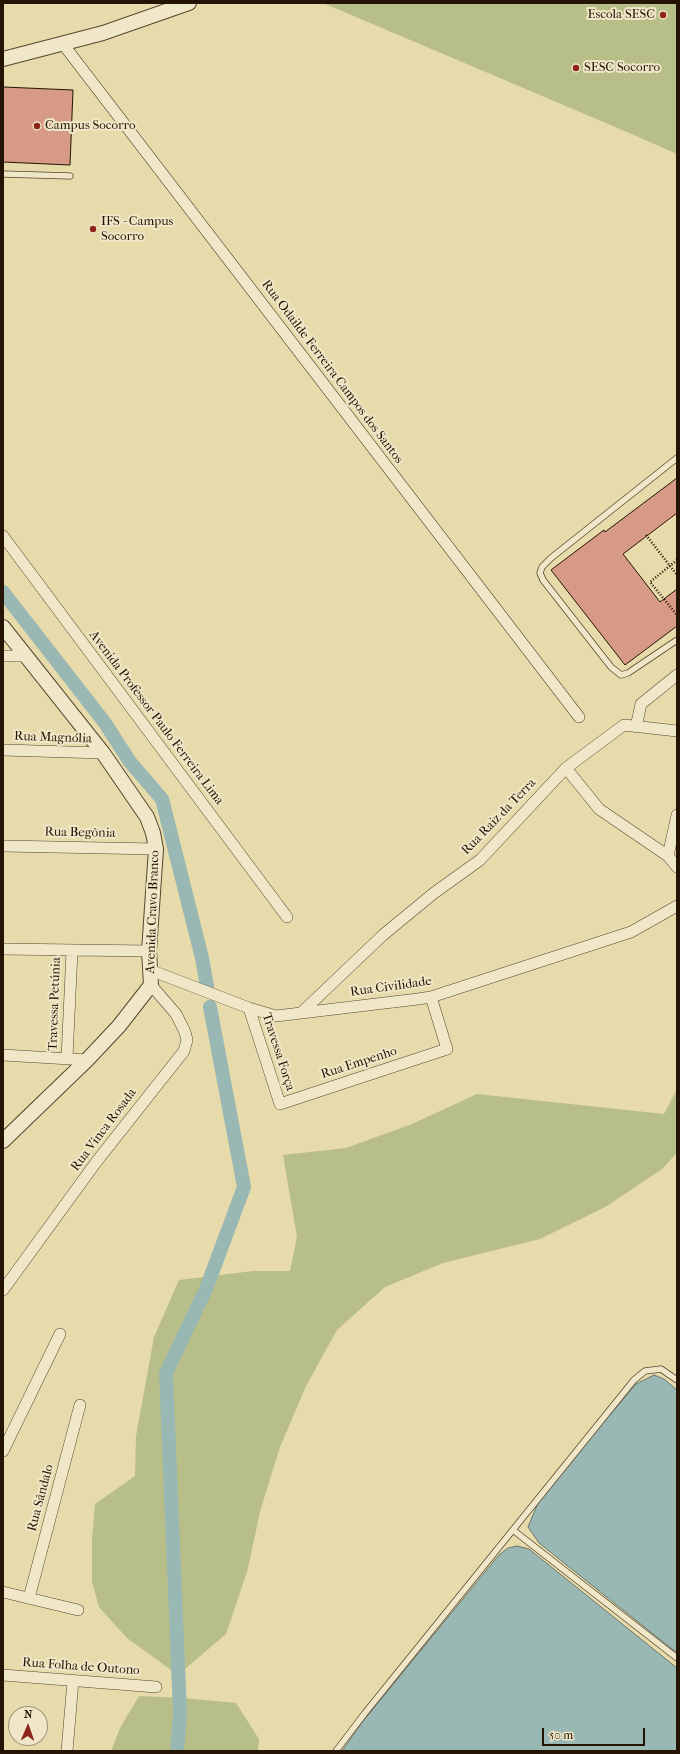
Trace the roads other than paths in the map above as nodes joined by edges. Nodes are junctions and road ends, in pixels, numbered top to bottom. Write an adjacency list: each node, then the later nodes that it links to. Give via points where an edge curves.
1 (189, 3): 2 (street)
2 (174, 6): 3 (street, via 103,33)
3 (63, 44): 4 (street); 14 (street, Rua Odailde Ferreira Campos dos Santos)
4 (3, 59)
5 (3, 174): 6 (lane)
6 (70, 176)
7 (677, 458): 10 (lane, via 551,558 540,573 611,667 621,675 628,673)
8 (3, 536): 26 (street, Avenida Professor Paulo Ferreira Lima)
9 (3, 626): 12 (street, Avenida Cravo Branco)
10 (677, 640)
11 (3, 656): 12 (street)
12 (27, 656): 18 (street, Avenida Cravo Branco)
13 (677, 675): 15 (street, via 641,704)
14 (579, 717)
15 (636, 726): 16 (street, Rua Raiz da Terra); 19 (street, Rua Raiz da Terra, via 624,725)
16 (677, 731)
17 (3, 750): 18 (street, Rua Magnólia)
18 (102, 753): 22 (street, Avenida Cravo Branco, via 146,817)
19 (566, 768): 23 (street, via 599,810); 34 (street, Rua Raiz da Terra, via 480,860 434,893 383,935)
20 (677, 815): 23 (street)
21 (3, 846): 22 (street, Rua Begônia)
22 (156, 849): 29 (street, Avenida Cravo Branco)
23 (668, 856): 24 (street)
24 (677, 867)
25 (677, 906): 32 (street, Rua Civilidade, via 631,932)
26 (287, 917)
27 (3, 949): 28 (street)
28 (72, 951): 29 (street); 36 (street, Travessa Petúnia)
29 (149, 951): 30 (street, Avenida Cravo Branco)
30 (150, 970): 31 (street, Avenida Cravo Branco); 33 (street, Rua Civilidade)
31 (151, 985): 37 (street, Avenida Cravo Branco, via 119,1026); 40 (street, Rua Vinca Rosada, via 176,1014 187,1040 184,1051 101,1155)
32 (432, 997): 34 (street, Rua Civilidade); 38 (street, Rua Empenho, via 447,1049)
33 (249, 1008): 34 (street, Rua Civilidade, via 276,1016); 38 (street, Travessa Força)
34 (301, 1013)
35 (3, 1055): 36 (street)
36 (67, 1058): 37 (street)
37 (87, 1060): 39 (street, Avenida Cravo Branco)
38 (280, 1104)
39 (3, 1141)
40 (3, 1290)
41 (60, 1334): 44 (street)
42 (677, 1380): 45 (lane, via 661,1369 645,1371 634,1380)
43 (80, 1404): 47 (street, Rua Sândalo)
44 (3, 1451)
45 (513, 1530): 49 (lane); 54 (lane)
46 (3, 1592): 47 (street)
47 (29, 1598): 48 (street)
48 (78, 1610)
49 (677, 1658)
50 (3, 1676): 51 (street, Rua Folha de Outono)
51 (73, 1681): 52 (street, Rua Folha de Outono); 53 (street)
52 (156, 1687)
53 (66, 1751)
54 (336, 1751)

